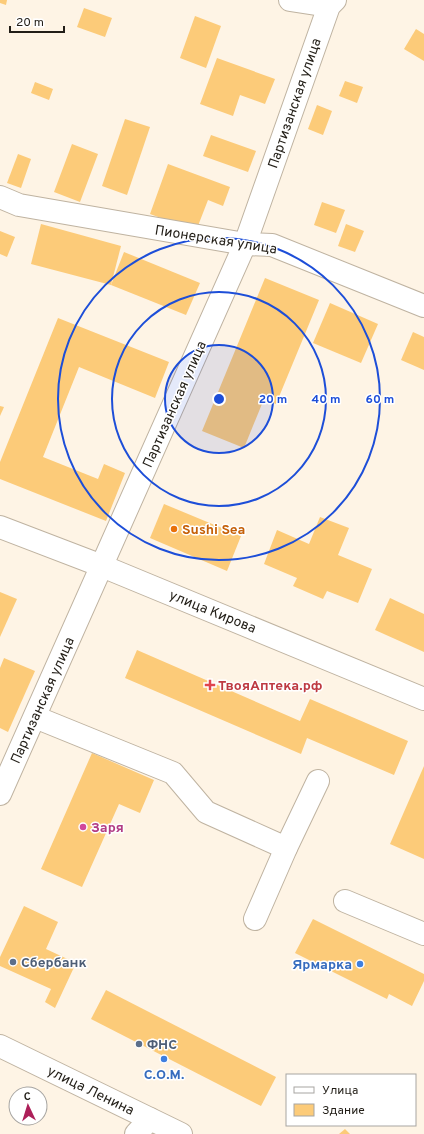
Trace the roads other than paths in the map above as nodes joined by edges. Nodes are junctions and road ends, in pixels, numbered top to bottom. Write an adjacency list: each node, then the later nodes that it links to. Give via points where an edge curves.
1 (290, 0): 2 (street)
2 (332, 3): 4 (street, Партизанская улица)
3 (0, 197): 4 (street, Пионерская улица, via 19,205)
4 (245, 244): 5 (street, Пионерская улица, via 272,245); 7 (street, Партизанская улица)
5 (424, 306)
6 (0, 527): 7 (street, улица Кирова)
7 (102, 566): 8 (street, улица Кирова); 9 (street, Партизанская улица)
8 (424, 699)
9 (35, 717): 11 (street, Партизанская улица); 12 (street, via 172,773 206,812)
10 (318, 781): 12 (street)
11 (0, 794)
12 (286, 848): 14 (street)
13 (345, 901): 15 (street)
14 (255, 919)
15 (424, 934)
16 (0, 1046): 17 (street, улица Ленина)
17 (143, 1126): 18 (street, улица Ленина)
18 (182, 1134)

